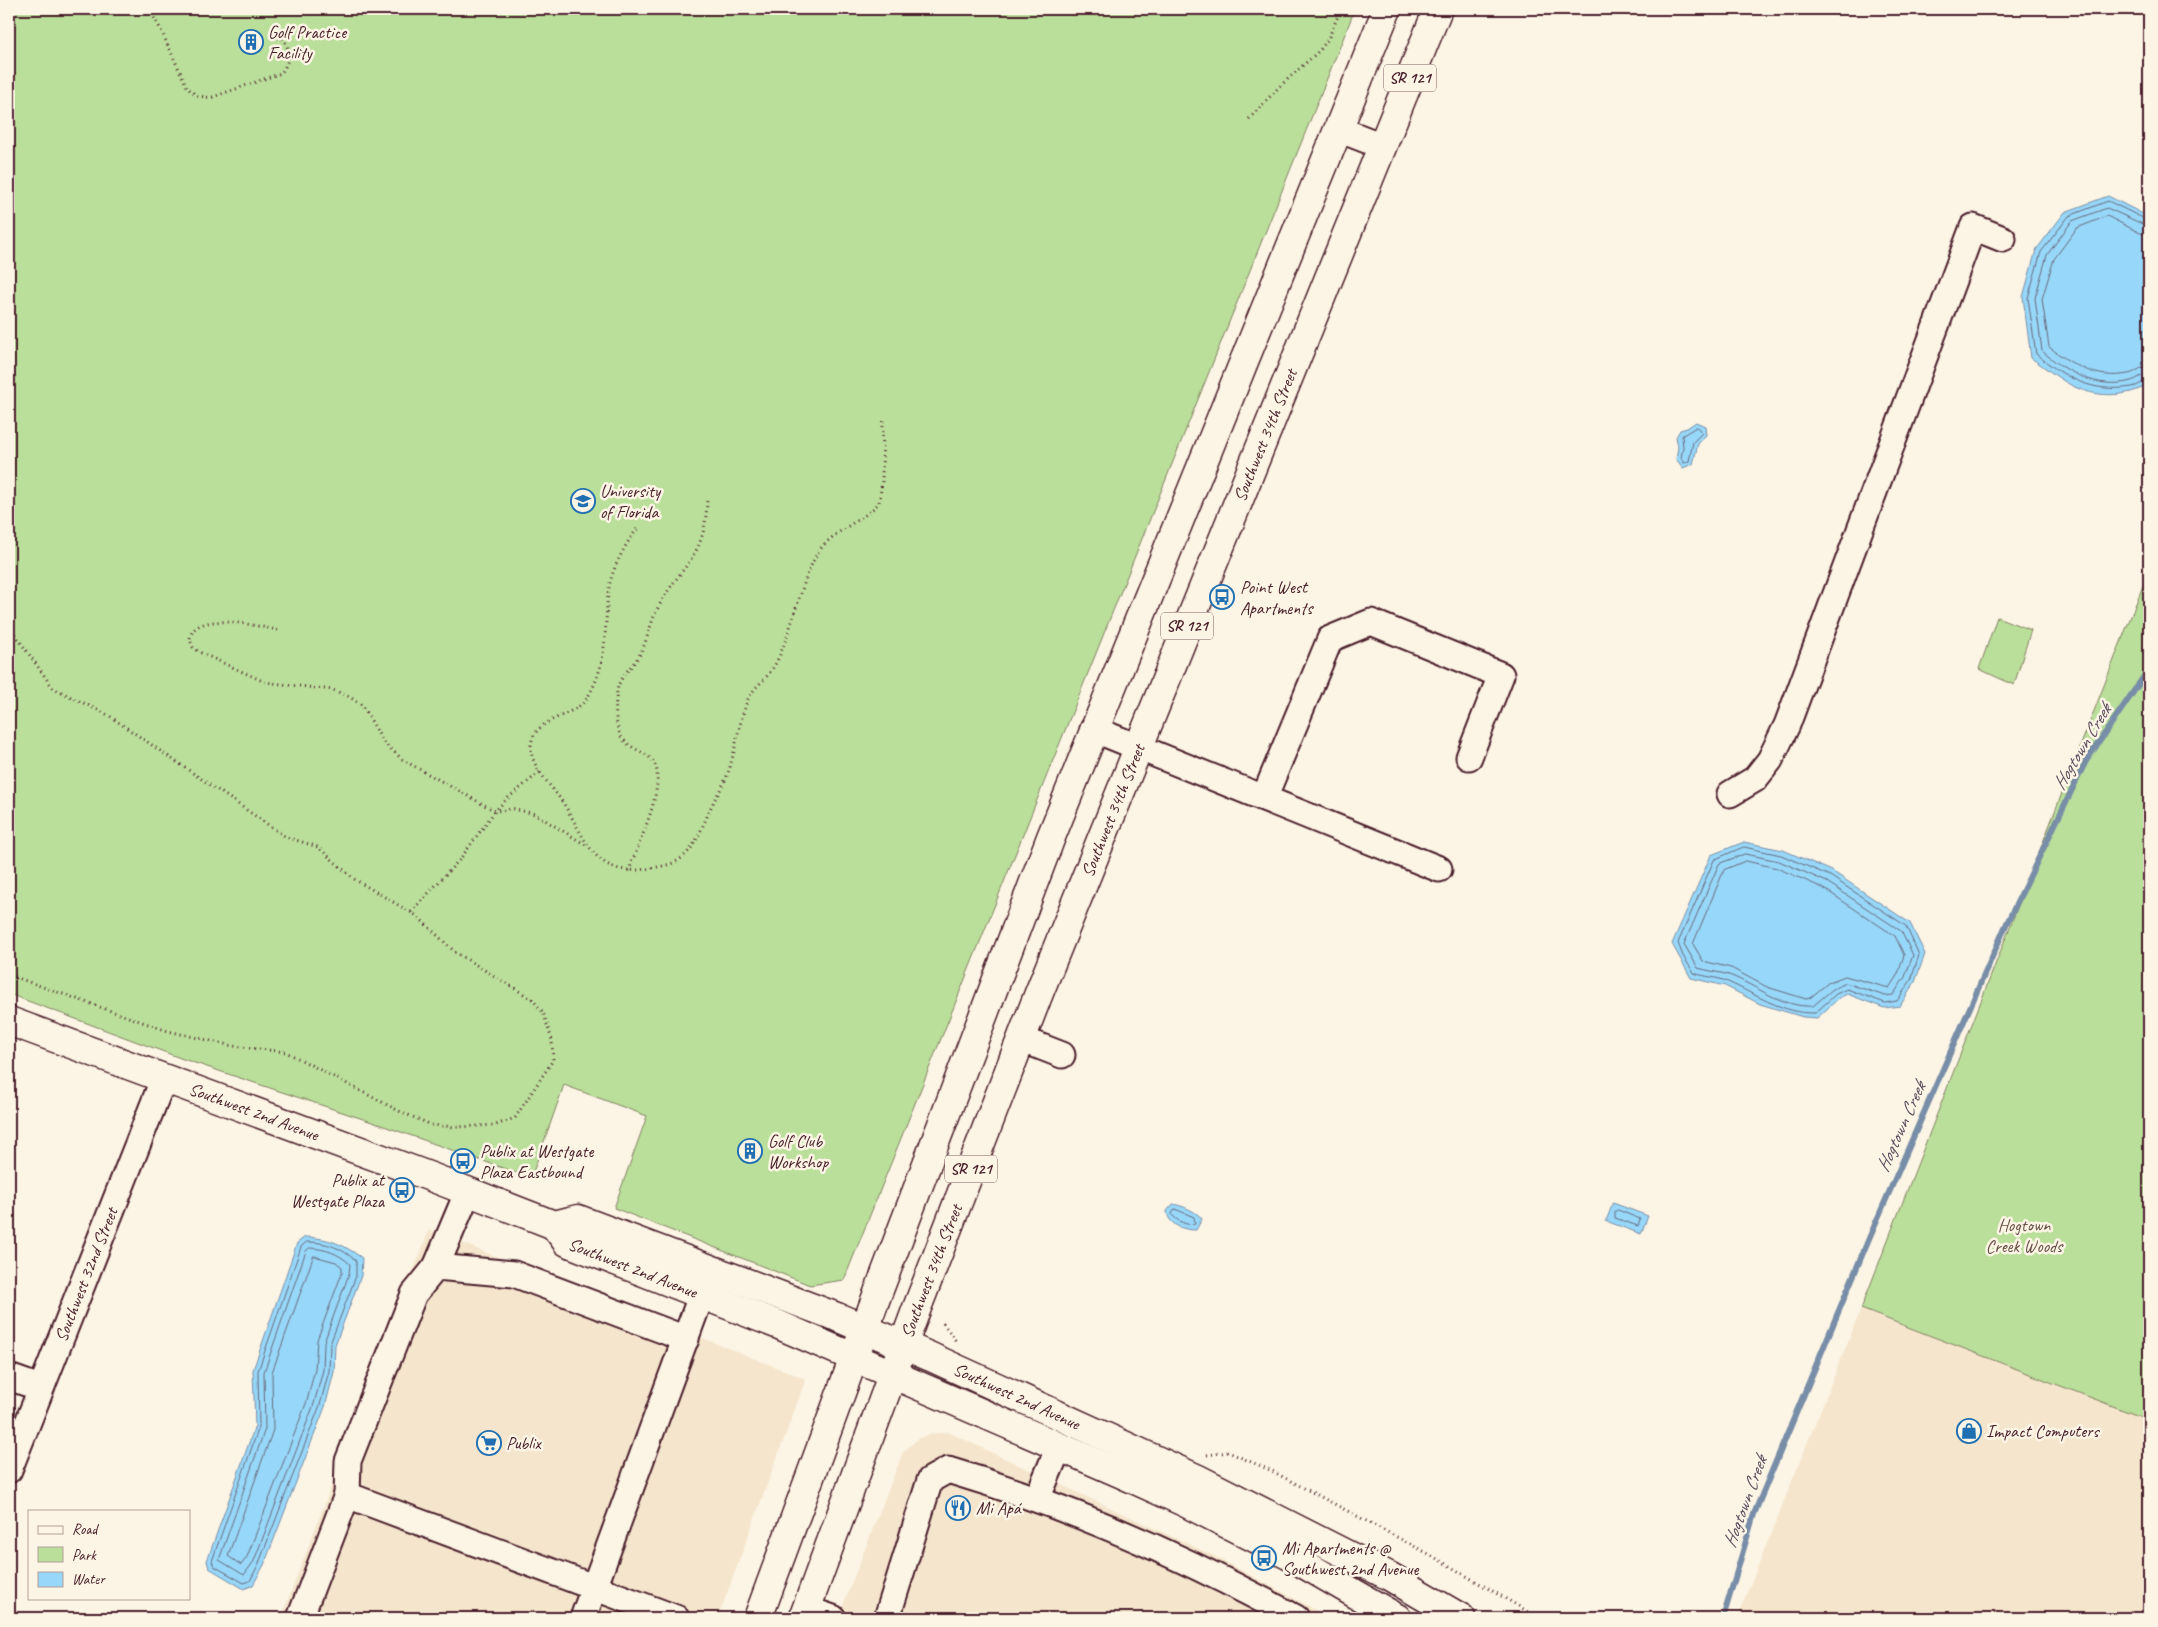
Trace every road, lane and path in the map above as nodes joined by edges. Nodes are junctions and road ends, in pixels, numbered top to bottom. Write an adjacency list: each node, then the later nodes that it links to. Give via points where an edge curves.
1 (149, 9): 5 (path, via 187,87 202,97 213,97 281,73 288,60 287,44 282,38)
2 (1341, 9): 6 (path, via 1320,50)
3 (1387, 9): 7 (main road, SR 121)
4 (1438, 9): 8 (main road, Southwest 34th Street / SR 121)
5 (272, 37)
6 (1249, 119)
7 (1338, 129): 8 (street); 15 (main road, SR 121)
8 (1382, 146): 16 (main road, Southwest 34th Street / SR 121)
9 (2003, 239): 19 (street, via 1973,227 1788,725 1770,760 1755,779)
10 (882, 421): 24 (path, via 879,503 831,538 815,558 778,657 768,676 749,697 728,772 693,844 677,861)
11 (707, 498): 24 (path, via 704,532 698,551 658,606 638,656 617,690 619,732 629,744 647,754 656,765 657,772 652,806)
12 (637, 530): 18 (path, via 620,554 612,576 608,592 606,651 598,679 578,708 549,722 533,738 532,750)
13 (9, 626): 25 (path, via 54,688 108,715 259,820 286,837 318,847 354,879)
14 (278, 630): 21 (path, via 214,621 194,628 190,640 199,652 265,682 333,690 350,697 363,706 382,742 392,752)
15 (1093, 729): 16 (street); 35 (main road, SR 121)
16 (1138, 746): 20 (street); 28 (main road, Southwest 34th Street / SR 121)
17 (1469, 757): 20 (street, via 1501,675 1371,622 1330,639)
18 (540, 772): 21 (path); 22 (path, via 564,804)
19 (1730, 794)
20 (1264, 798): 23 (street)
21 (495, 811): 22 (path, via 514,809 536,814); 25 (path, via 467,850)
22 (588, 846): 24 (path, via 608,866)
23 (1439, 869)
24 (629, 871)
25 (411, 912): 26 (path, via 451,949 532,999 543,1012 552,1040 553,1060 519,1113 509,1122 468,1128 432,1125 286,1052 233,1046 168,1031)
26 (9, 975)
27 (9, 1021): 30 (main road, Southwest 2nd Avenue)
28 (1021, 1039): 29 (street); 37 (main road, Southwest 34th Street / SR 121)
29 (1062, 1055)
30 (163, 1080): 31 (main road, Southwest 2nd Avenue); 41 (street, Southwest 32nd Street)
31 (468, 1191): 32 (main road, Southwest 2nd Avenue); 33 (street)
32 (554, 1225): 34 (main road, Southwest 2nd Avenue, via 567,1242); 35 (main road, Southwest 2nd Avenue, via 578,1220)
33 (436, 1267): 36 (street, via 514,1274); 45 (street, via 414,1294 348,1461)
34 (701, 1296): 36 (street); 38 (main road, Southwest 2nd Avenue)
35 (864, 1329): 37 (main road, Southwest 2nd Avenue); 38 (main road, SR 121)
36 (686, 1339): 47 (street)
37 (903, 1345): 39 (main road, Southwest 34th Street / SR 121); 57 (main road, Southwest 2nd Avenue, via 1198,1479 1389,1576)
38 (854, 1358): 39 (main road, Southwest 2nd Avenue); 52 (main road, SR 121)
39 (892, 1374): 42 (main road, Southwest 2nd Avenue); 48 (main road, Southwest 34th Street / SR 121)
40 (9, 1376): 41 (street)
41 (40, 1388): 44 (street, Southwest 32nd Street)
42 (1059, 1447): 46 (street); 56 (main road, Southwest 2nd Avenue, via 1186,1503 1290,1556)
43 (1203, 1454): 58 (path, via 1210,1456 1228,1452 1270,1470 1427,1553)
44 (9, 1470)
45 (347, 1496): 47 (street); 49 (street)
46 (1037, 1499): 54 (street, via 948,1470 930,1480); 55 (street, via 1152,1544)
47 (594, 1588): 50 (street); 51 (street)
48 (804, 1614): 53 (street)
49 (300, 1618)
50 (583, 1618)
51 (676, 1618)
52 (758, 1618)
53 (833, 1618)
54 (887, 1618)
55 (1296, 1618)
56 (1397, 1618)
57 (1461, 1618)
58 (1539, 1618)

